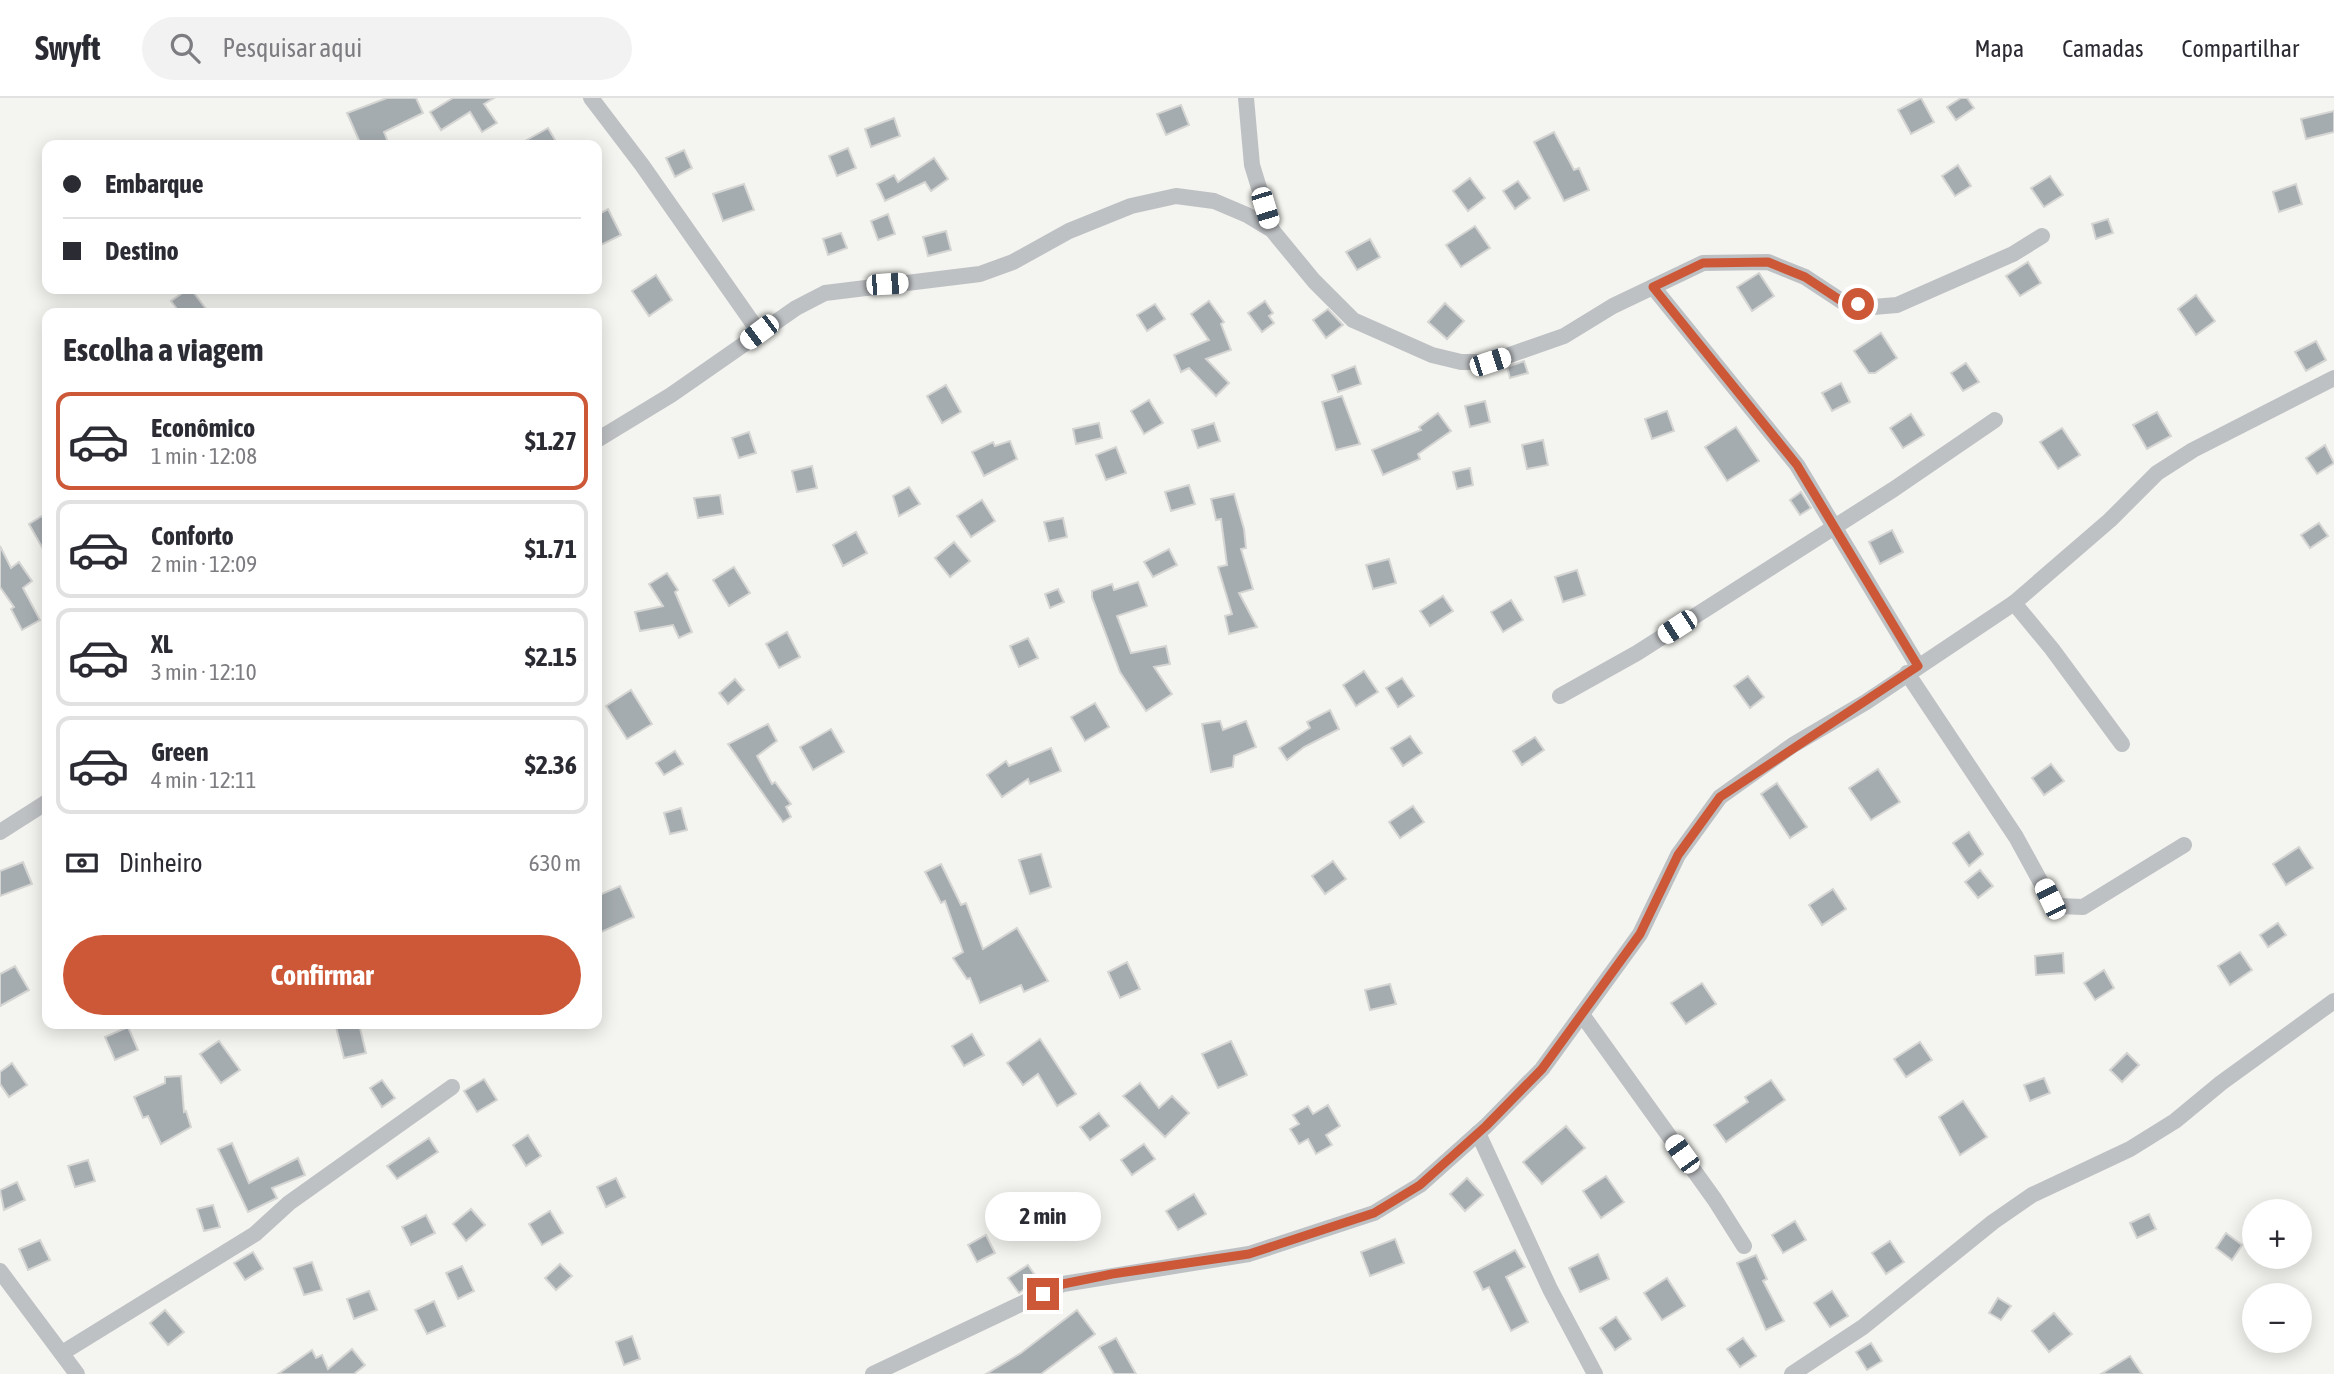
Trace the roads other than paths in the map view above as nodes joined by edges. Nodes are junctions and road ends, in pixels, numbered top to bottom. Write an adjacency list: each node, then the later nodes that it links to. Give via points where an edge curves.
1 (591, 98): 6 (street)
2 (1246, 98): 3 (street, via 1252,165)
3 (1272, 230): 5 (street, via 1353,320 1432,355 1461,362 1490,362 1564,336); 6 (street, via 1214,201 1176,196 1118,211 980,274 825,293)
4 (2042, 236): 5 (street, via 2013,254 1897,305 1843,302 1805,277 1768,262 1703,263)
5 (1653, 287): 10 (street, via 1797,465)
6 (759, 332): 9 (street, via 703,374)
7 (2334, 377): 11 (street, via 2157,473)
8 (1995, 420): 10 (street)
9 (602, 437)
10 (1835, 526): 12 (street); 13 (street, via 1637,653)
11 (2014, 603): 12 (street); 14 (street)
12 (1912, 669): 17 (street, via 2050,899 2059,906 2083,907); 19 (street, via 1720,797 1678,855 1640,934)
13 (1560, 695)
14 (2122, 744)
15 (42, 805): 16 (street)
16 (0, 832)
17 (2184, 845)
18 (2334, 1001): 28 (street, via 2175,1121 2118,1155 2032,1195 1863,1327)
19 (1583, 1016): 21 (street, via 1542,1069); 22 (street)
20 (452, 1087): 24 (street, via 289,1203 255,1234)
21 (1478, 1133): 26 (street, via 1420,1185 1374,1213 1249,1254 1063,1284); 27 (street)
22 (1744, 1246)
23 (0, 1271): 24 (street)
24 (62, 1353): 25 (street)
25 (77, 1374)
26 (873, 1374)
27 (1595, 1374)
28 (1791, 1374)

